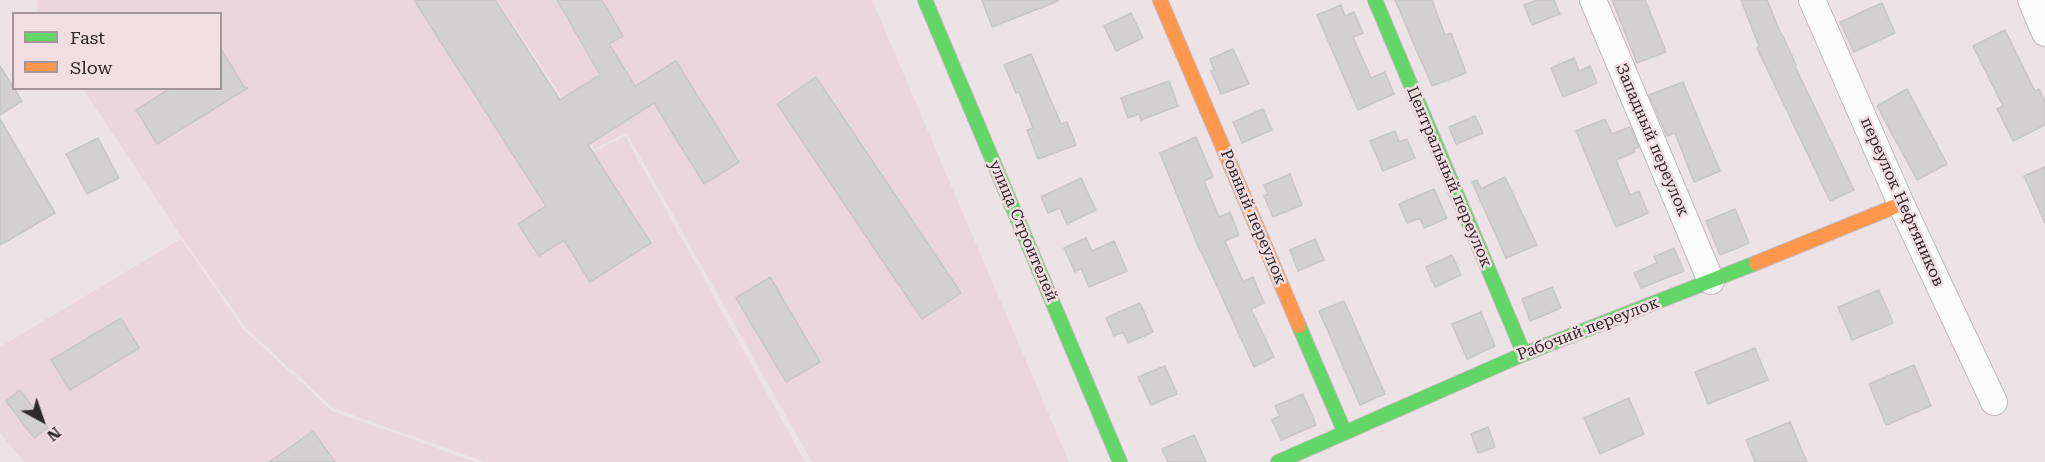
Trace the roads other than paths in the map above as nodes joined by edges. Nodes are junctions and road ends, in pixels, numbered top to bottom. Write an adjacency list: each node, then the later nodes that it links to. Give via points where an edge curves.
1 (925, 0): 13 (street, улица Строителей)
2 (1160, 0): 12 (street, Ровный переулок)
3 (1375, 0): 10 (street, Центральный переулок)
4 (1593, 0): 9 (street, Западный переулок)
5 (1812, 0): 8 (street, переулок Нефтяников)
6 (2031, 0): 7 (street)
7 (2045, 33)
8 (1901, 204): 9 (street, Рабочий переулок); 11 (street, переулок Нефтяников)
9 (1712, 281): 10 (street, Рабочий переулок)
10 (1524, 354): 12 (street, Рабочий переулок)
11 (1994, 402)
12 (1345, 433): 14 (street, Рабочий переулок)
13 (1120, 462)
14 (1278, 462)

